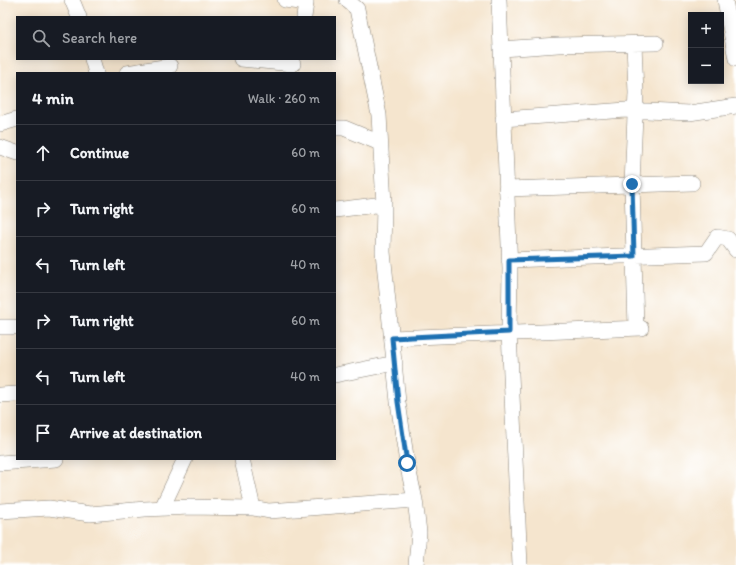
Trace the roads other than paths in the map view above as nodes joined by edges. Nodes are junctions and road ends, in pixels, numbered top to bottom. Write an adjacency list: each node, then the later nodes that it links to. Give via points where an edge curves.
1 (72, 0): 6 (street)
2 (285, 0): 7 (street, via 306,3)
3 (347, 0): 24 (street, via 357,8 378,115)
4 (499, 0): 10 (street)
5 (725, 0): 11 (street)
6 (79, 16)
7 (304, 16)
8 (656, 43): 9 (street)
9 (634, 44): 10 (street); 19 (street)
10 (501, 49): 21 (street)
11 (736, 59)
12 (92, 60): 16 (street)
13 (250, 60): 14 (street)
14 (294, 65)
15 (171, 66): 17 (street)
16 (96, 72)
17 (134, 72)
18 (736, 106): 19 (street, via 689,113)
19 (635, 110): 21 (street); 28 (street)
20 (16, 119): 22 (street)
21 (503, 119): 29 (street)
22 (0, 124)
23 (336, 128): 24 (street, via 344,128)
24 (380, 142): 30 (street)
25 (0, 147): 26 (street)
26 (16, 153)
27 (692, 183): 28 (street)
28 (632, 184): 29 (street); 33 (street)
29 (506, 189): 34 (street)
30 (384, 204): 31 (street); 36 (street, via 383,252)
31 (336, 210)
32 (736, 250): 33 (street, via 728,239 717,238 706,253)
33 (634, 256): 34 (street); 35 (street, via 639,328)
34 (509, 260): 35 (street)
35 (509, 332): 36 (street); 50 (street)
36 (392, 338): 37 (street)
37 (395, 363): 38 (street); 45 (street, via 407,463)
38 (336, 375)
39 (16, 394): 40 (street)
40 (0, 395)
41 (42, 460): 44 (street)
42 (185, 460): 46 (street)
43 (242, 460): 47 (street)
44 (0, 463)
45 (415, 500): 47 (street, via 269,511); 49 (street, via 419,532)
46 (162, 508): 47 (street); 48 (street, via 90,514 49,508)
47 (253, 508)
48 (0, 511)
49 (416, 565)
50 (520, 565)

